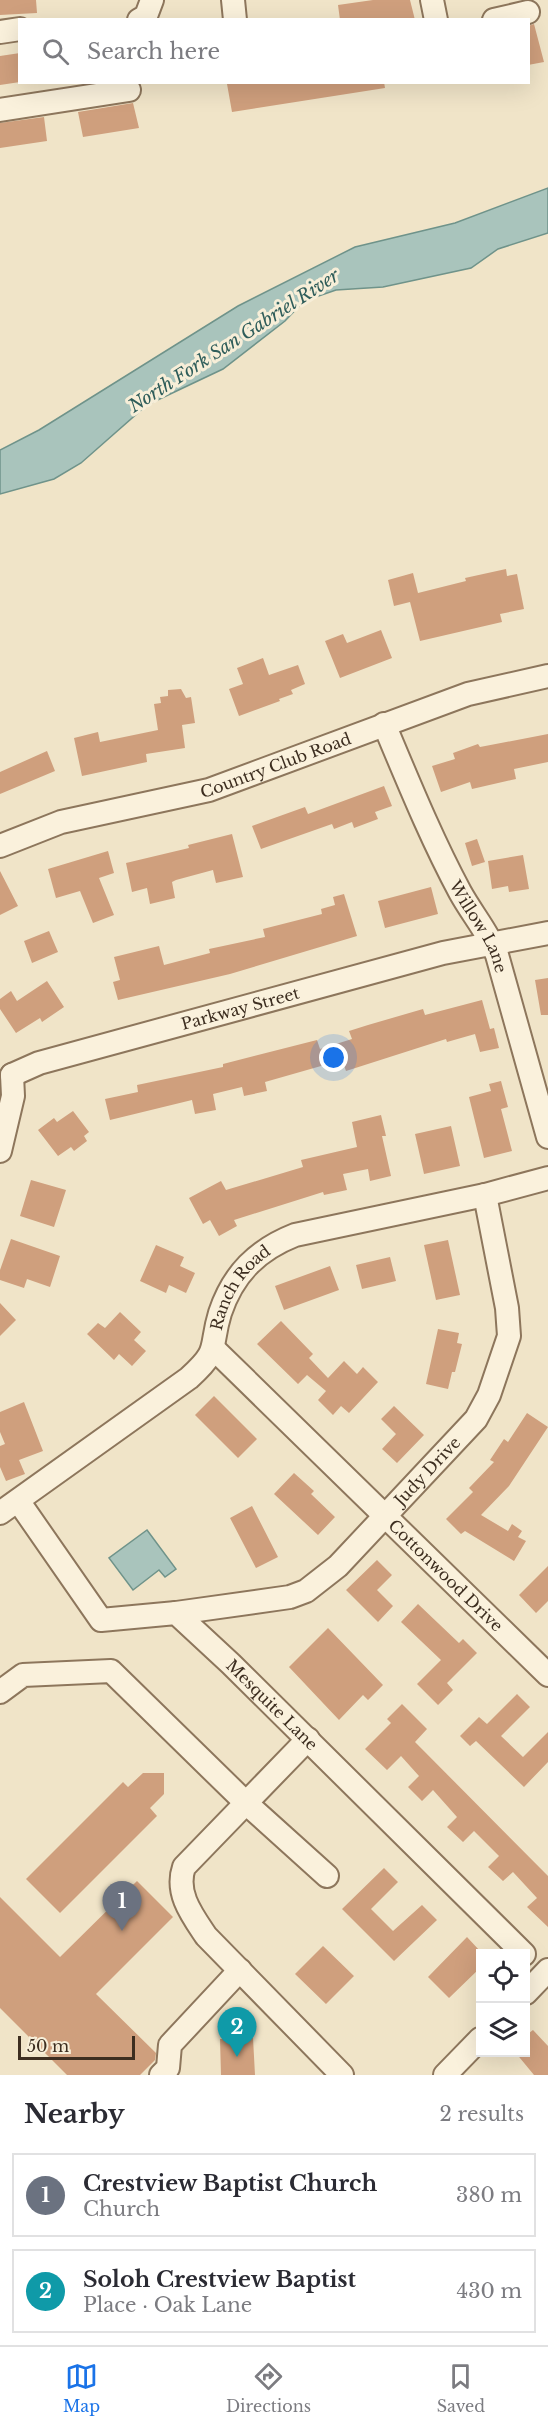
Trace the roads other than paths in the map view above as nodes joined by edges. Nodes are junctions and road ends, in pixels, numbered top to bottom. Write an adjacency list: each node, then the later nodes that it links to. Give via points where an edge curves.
1 (152, 0): 5 (street)
2 (233, 0): 6 (street)
3 (432, 0): 7 (street)
4 (528, 12): 8 (street)
5 (142, 18)
6 (236, 18)
7 (436, 18)
8 (502, 18)
9 (18, 29): 10 (street)
10 (0, 32)
11 (129, 90): 12 (street)
12 (0, 110)
13 (548, 676): 14 (street, Country Club Road, via 468,694)
14 (384, 724): 15 (street, Country Club Road, via 209,790 60,823); 17 (street, Willow Lane, via 421,814 461,894)
15 (0, 846)
16 (548, 933): 17 (street, Parkway Street)
17 (492, 942): 18 (street, Parkway Street); 19 (street, Willow Lane)
18 (6, 1070): 20 (street, Parkway Street, via 13,1096)
19 (548, 1137)
20 (0, 1151)
21 (548, 1178): 22 (street, Ranch Road)
22 (484, 1195): 23 (street, Ranch Road, via 295,1235 267,1248 244,1267 227,1293); 25 (street, Judy Drive, via 509,1336 489,1395 476,1419)
23 (214, 1349): 24 (street, Ranch Road, via 189,1378); 25 (street, Cottonwood Drive)
24 (9, 1508): 26 (street, via 101,1620)
25 (386, 1516): 26 (street, Judy Drive, via 338,1566 306,1591 290,1597); 27 (street, Cottonwood Drive)
26 (176, 1613): 29 (street, Mesquite Lane)
27 (548, 1675)
28 (0, 1692): 30 (street, via 23,1675 111,1671)
29 (308, 1739): 30 (street); 32 (street, Mesquite Lane)
30 (246, 1803): 31 (street); 34 (street, via 184,1867 180,1885 190,1912 206,1936)
31 (327, 1876)
32 (520, 1949)
33 (530, 1959): 35 (street, Mesquite Lane)
34 (240, 1970): 38 (street, via 170,2045 168,2068); 39 (street)
35 (547, 1974): 36 (street)
36 (530, 1989)
37 (476, 2043): 40 (street)
38 (161, 2075)
39 (342, 2075)
40 (445, 2075)

